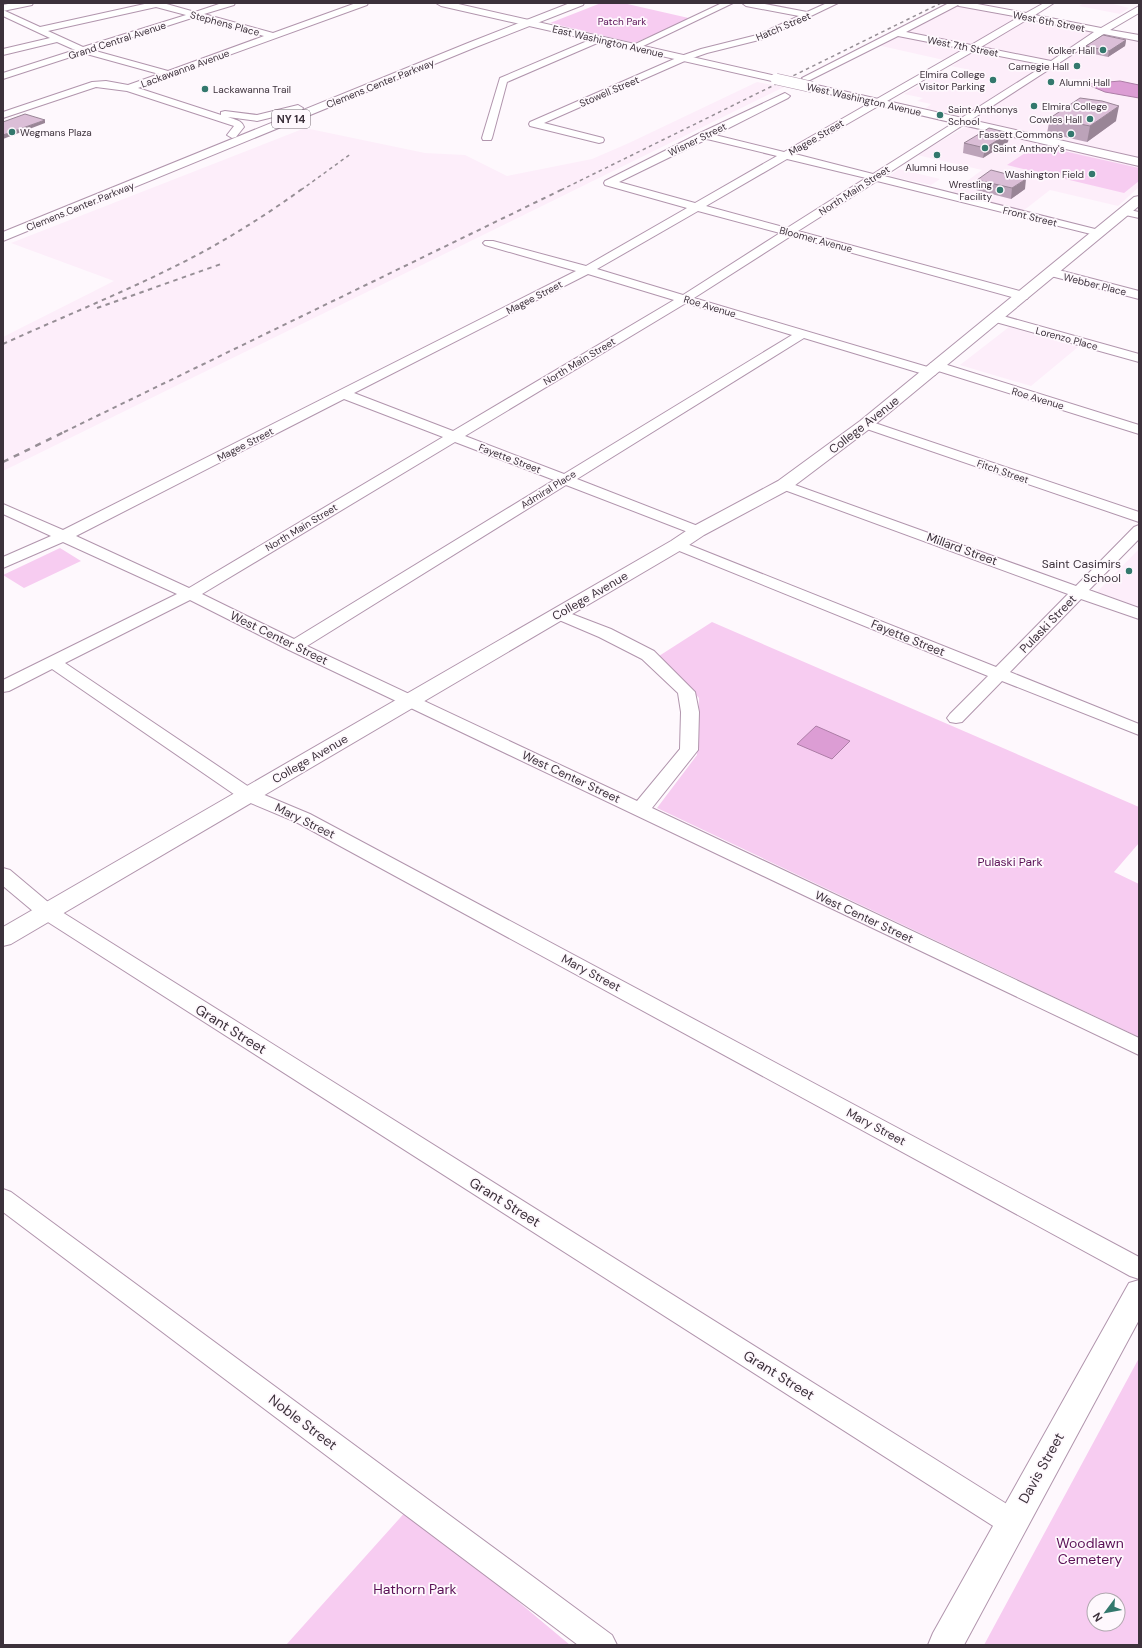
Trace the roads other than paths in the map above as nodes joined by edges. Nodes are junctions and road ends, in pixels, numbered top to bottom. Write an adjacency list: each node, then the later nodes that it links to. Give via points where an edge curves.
1 (28, 3): 14 (main road)
2 (232, 3): 17 (street, Grand Central Avenue)
3 (364, 3): 24 (street, Lackawanna Avenue)
4 (441, 3): 20 (main road, East Washington Avenue)
5 (562, 3): 20 (main road, Clemens Center Parkway / NY 14)
6 (579, 3): 20 (main road, Clemens Center Parkway / NY 14)
7 (729, 3): 28 (street)
8 (746, 3): 18 (street)
9 (834, 3): 18 (street, Hatch Street)
10 (956, 3): 23 (street)
11 (959, 3): 19 (street, West 6th Street)
12 (1050, 3): 19 (street, Magee Street)
13 (155, 4): 17 (street, Stephens Place); 21 (street)
14 (3, 8)
15 (1139, 9): 22 (street, North Main Street)
16 (3, 13): 21 (street)
17 (195, 15): 24 (street, Stephens Place); 30 (street, Grand Central Avenue)
18 (809, 15): 32 (street, Hatch Street, via 760,37)
19 (1027, 16): 22 (street, West 6th Street); 29 (street, Magee Street)
20 (522, 22): 27 (main road, East Washington Avenue); 42 (main road, Clemens Center Parkway / NY 14); 58 (main road, Clemens Center Parkway / NY 14)
21 (38, 30): 26 (street)
22 (1102, 31): 25 (street, West 6th Street); 33 (street, North Main Street)
23 (898, 33): 29 (street, West 7th Street); 37 (street)
24 (274, 36): 34 (street, Lackawanna Avenue)
25 (1139, 38)
26 (58, 39): 30 (street); 31 (street)
27 (599, 39): 28 (main road, East Washington Avenue); 47 (street, via 503,80)
28 (634, 47): 32 (main road, East Washington Avenue)
29 (972, 48): 33 (street, West 7th Street); 40 (street, Magee Street)
30 (84, 51): 34 (street); 35 (street, Grand Central Avenue)
31 (3, 52)
32 (684, 58): 36 (main road, East Washington Avenue); 48 (street, Stowell Street, via 534,124)
33 (1053, 64): 44 (street, North Main Street)
34 (170, 74): 38 (street, Lackawanna Avenue)
35 (3, 76)
36 (776, 79): 37 (main road, West Washington Avenue, bridge)
37 (810, 83): 40 (main road, West Washington Avenue)
38 (129, 88): 41 (street); 43 (street, Lackawanna Avenue, via 95,84)
39 (785, 96): 46 (street, Wisner Street)
40 (877, 102): 44 (main road, West Washington Avenue); 49 (street, Magee Street)
41 (192, 108): 42 (street, via 257,118); 45 (street, via 238,124 238,130)
42 (298, 108): 45 (main road, Clemens Center Parkway / NY 14)
43 (3, 115)
44 (961, 121): 50 (main road, West Washington Avenue); 51 (street, North Main Street)
45 (232, 135): 55 (main road, Clemens Center Parkway / NY 14)
46 (704, 135): 49 (street, Front Street); 52 (street, Wisner Street)
47 (487, 138)
48 (599, 140)
49 (785, 155): 51 (street, Front Street); 53 (street, Magee Street)
50 (1139, 162)
51 (874, 177): 56 (street, North Main Street); 57 (street, Front Street)
52 (609, 183): 53 (street, Bloomer Avenue)
53 (696, 207): 56 (street, Bloomer Avenue); 60 (street, Magee Street)
54 (1134, 209): 57 (main road, College Avenue)
55 (3, 229)
56 (788, 232): 63 (street, Bloomer Avenue); 64 (street, North Main Street)
57 (1099, 233): 61 (main road, College Avenue)
58 (3, 237)
59 (489, 243): 60 (street, Roe Avenue)
60 (587, 270): 64 (street, Roe Avenue); 69 (street, Magee Street)
61 (1051, 272): 62 (street, Webber Place); 63 (main road, College Avenue)
62 (1139, 295)
63 (1023, 296): 65 (main road, College Avenue)
64 (684, 299): 66 (street, Roe Avenue); 72 (street, North Main Street)
65 (996, 318): 67 (street, Lorenzo Place); 68 (main road, College Avenue)
66 (802, 334): 68 (street, Roe Avenue); 73 (street, Admiral Place)
67 (1139, 358)
68 (933, 369): 70 (main road, College Avenue); 71 (street, Roe Avenue)
69 (344, 394): 72 (street, Fayette Street); 79 (street, Magee Street)
70 (866, 424): 74 (main road, College Avenue); 76 (street, Fitch Street)
71 (1139, 430)
72 (453, 436): 73 (street, Fayette Street); 83 (street, North Main Street)
73 (564, 479): 78 (street, Fayette Street); 86 (street, Admiral Place)
74 (784, 485): 78 (main road, College Avenue); 82 (street, Millard Street)
75 (3, 508): 79 (street, West Center Street)
76 (1139, 517)
77 (1139, 530): 82 (street, Pulaski Street)
78 (698, 531): 80 (main road, College Avenue)
79 (63, 536): 81 (street, Magee Street); 83 (street, West Center Street)
80 (677, 545): 84 (main road, College Avenue); 88 (street, Fayette Street)
81 (3, 563)
82 (1079, 592): 85 (street, Millard Street); 88 (street, Pulaski Street)
83 (190, 594): 86 (street, West Center Street); 87 (street, North Main Street)
84 (558, 614): 90 (main road, College Avenue); 94 (street, via 605,633 648,655 686,692 690,712 689,750)
85 (1139, 614)
86 (295, 646): 90 (street, West Center Street)
87 (53, 662): 89 (street, North Main Street); 93 (street, Mary Street)
88 (999, 674): 91 (street, Pulaski Street); 92 (street, Fayette Street)
89 (3, 687)
90 (410, 701): 93 (main road, College Avenue); 94 (street, West Center Street)
91 (956, 718)
92 (1139, 730)
93 (248, 795): 96 (main road, College Avenue); 100 (street, Mary Street, via 303,818)
94 (640, 810): 98 (street, West Center Street)
95 (3, 875): 96 (street, Grant Street)
96 (47, 912): 97 (main road, College Avenue); 102 (street, Grant Street)
97 (3, 938)
98 (1139, 1047)
99 (3, 1199): 103 (street, Noble Street)
100 (1139, 1269)
101 (1139, 1292): 102 (main road, Davis Street)
102 (1011, 1522): 104 (main road, Davis Street)
103 (602, 1645)
104 (945, 1645)

